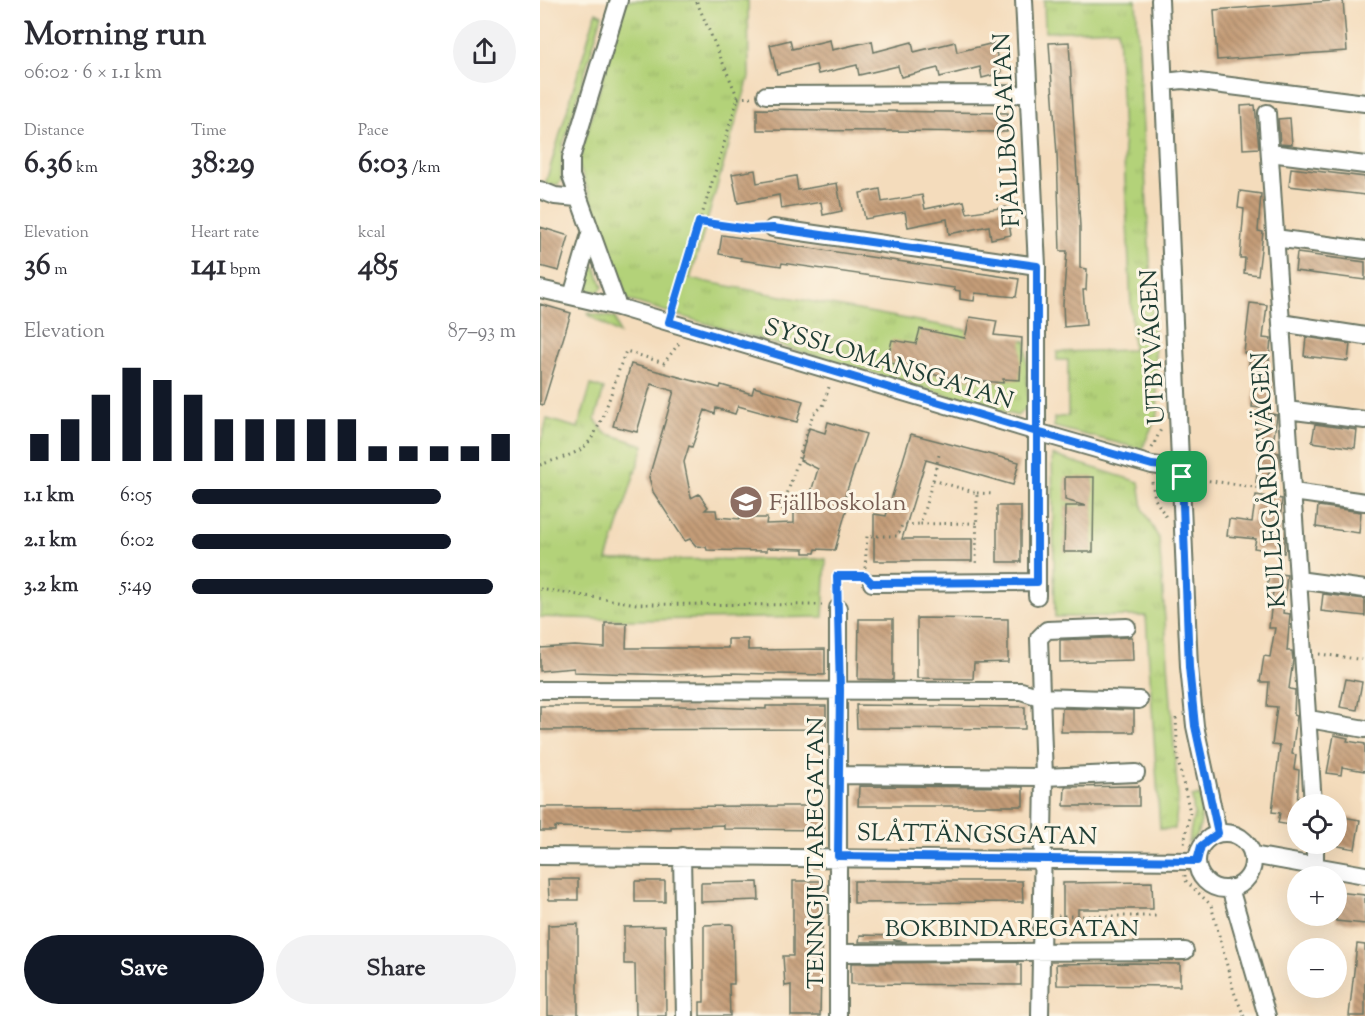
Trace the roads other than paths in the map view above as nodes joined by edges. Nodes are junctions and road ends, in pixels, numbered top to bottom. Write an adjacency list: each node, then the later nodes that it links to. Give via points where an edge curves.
1 (619, 0): 12 (street, via 571,158)
2 (1024, 0): 5 (street, FJÄLLBOGATAN)
3 (1160, 0): 4 (street, UTBYVÄGEN)
4 (1164, 82): 7 (street, via 1183,80); 26 (street, UTBYVÄGEN)
5 (1029, 94): 6 (street); 17 (street, FJÄLLBOGATAN)
6 (766, 95)
7 (1365, 103)
8 (1267, 113): 9 (street, KULLEGÅRDSVÄGEN)
9 (1270, 153): 10 (street); 15 (street, KULLEGÅRDSVÄGEN)
10 (1365, 165)
11 (540, 190): 12 (street)
12 (577, 198): 14 (street)
13 (773, 228): 17 (street)
14 (590, 234): 19 (street); 20 (street)
15 (1275, 238): 16 (street); 21 (street, KULLEGÅRDSVÄGEN)
16 (1365, 250)
17 (1037, 266): 25 (street, FJÄLLBOGATAN)
18 (540, 289): 19 (street, SYSSLOMANSGATAN)
19 (572, 296): 20 (street, SYSSLOMANSGATAN)
20 (618, 307): 25 (street, SYSSLOMANSGATAN)
21 (1281, 322): 22 (street); 23 (street, KULLEGÅRDSVÄGEN)
22 (1365, 336)
23 (1287, 410): 24 (street); 27 (street, KULLEGÅRDSVÄGEN)
24 (1365, 420)
25 (1037, 432): 26 (street, SYSSLOMANSGATAN); 30 (street, FJÄLLBOGATAN, via 1037,589 976,583)
26 (1182, 473): 44 (street, UTBYVÄGEN, via 1189,667 1195,726)
27 (1293, 492): 28 (street); 29 (street, KULLEGÅRDSVÄGEN)
28 (1365, 502)
29 (1298, 580): 31 (street); 38 (street, KULLEGÅRDSVÄGEN)
30 (872, 583)
31 (1365, 589)
32 (838, 608): 35 (street, TENNGJUTAREGATAN)
33 (1127, 627): 36 (street, via 1047,630 1038,644)
34 (540, 690): 35 (street)
35 (840, 690): 36 (street, via 1021,691); 41 (street, TENNGJUTAREGATAN)
36 (1040, 697): 37 (street); 42 (street)
37 (1138, 700)
38 (1310, 719): 39 (street); 43 (street, KULLEGÅRDSVÄGEN)
39 (1365, 729)
40 (1136, 773): 42 (street)
41 (838, 775): 42 (street); 49 (street, TENNGJUTAREGATAN)
42 (1044, 777): 50 (street)
43 (1313, 794)
44 (1218, 833): 46 (street, via 1237,835 1247,843); 51 (street, via 1201,846)
45 (1315, 854): 52 (street)
46 (1252, 855): 52 (street); 54 (street, via 1250,874)
47 (540, 856): 48 (street, SLÅTTÄNGSGATAN)
48 (682, 856): 49 (street, SLÅTTÄNGSGATAN); 58 (street)
49 (838, 856): 50 (street, SLÅTTÄNGSGATAN); 57 (street, TENNGJUTAREGATAN)
50 (1043, 858): 51 (street, SLÅTTÄNGSGATAN); 56 (street)
51 (1197, 861): 54 (street, via 1199,873 1207,882 1218,888)
52 (1315, 864): 53 (street)
53 (1365, 875)
54 (1230, 888): 61 (street)
55 (1185, 951): 56 (street, BOKBINDAREGATAN)
56 (1040, 952): 57 (street, BOKBINDAREGATAN); 60 (street)
57 (839, 953): 59 (street, TENNGJUTAREGATAN)
58 (685, 1016)
59 (838, 1016)
60 (1040, 1016)
61 (1267, 1016)

